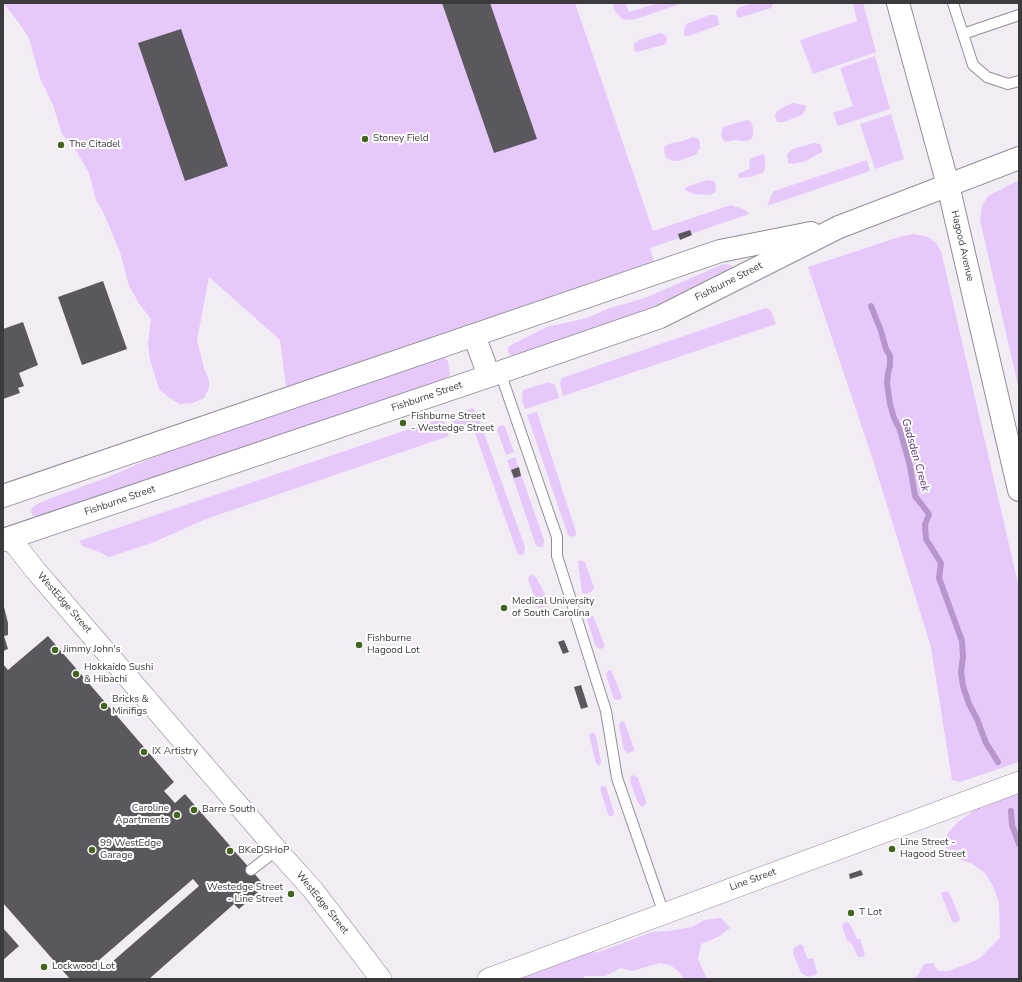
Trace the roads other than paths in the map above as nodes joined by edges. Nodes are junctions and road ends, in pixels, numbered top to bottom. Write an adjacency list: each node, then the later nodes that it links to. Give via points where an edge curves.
1 (898, 3): 7 (main road, Hagood Avenue)
2 (953, 3): 4 (lane)
3 (1019, 15): 4 (lane)
4 (963, 34): 5 (lane, via 973,65 986,77 1008,84)
5 (1019, 81)
6 (1019, 158): 7 (main road, Fishburne Street)
7 (948, 185): 8 (main road, Fishburne Street); 11 (main road, Hagood Avenue)
8 (839, 227): 9 (main road, Fishburne Street, via 720,251); 10 (main road, Fishburne Street, via 660,317)
9 (474, 335): 10 (main road); 12 (main road, Fishburne Street)
10 (495, 374): 13 (main road, Fishburne Street); 17 (lane, via 557,537 556,556 606,710 617,778)
11 (1019, 490)
12 (3, 496)
13 (6, 539): 15 (street, WestEdge Street)
14 (1019, 782): 17 (street, Line Street)
15 (277, 850): 16 (lane); 18 (street, WestEdge Street, via 313,890)
16 (252, 870)
17 (664, 914): 19 (street, Line Street)
18 (381, 979)
19 (488, 979)

